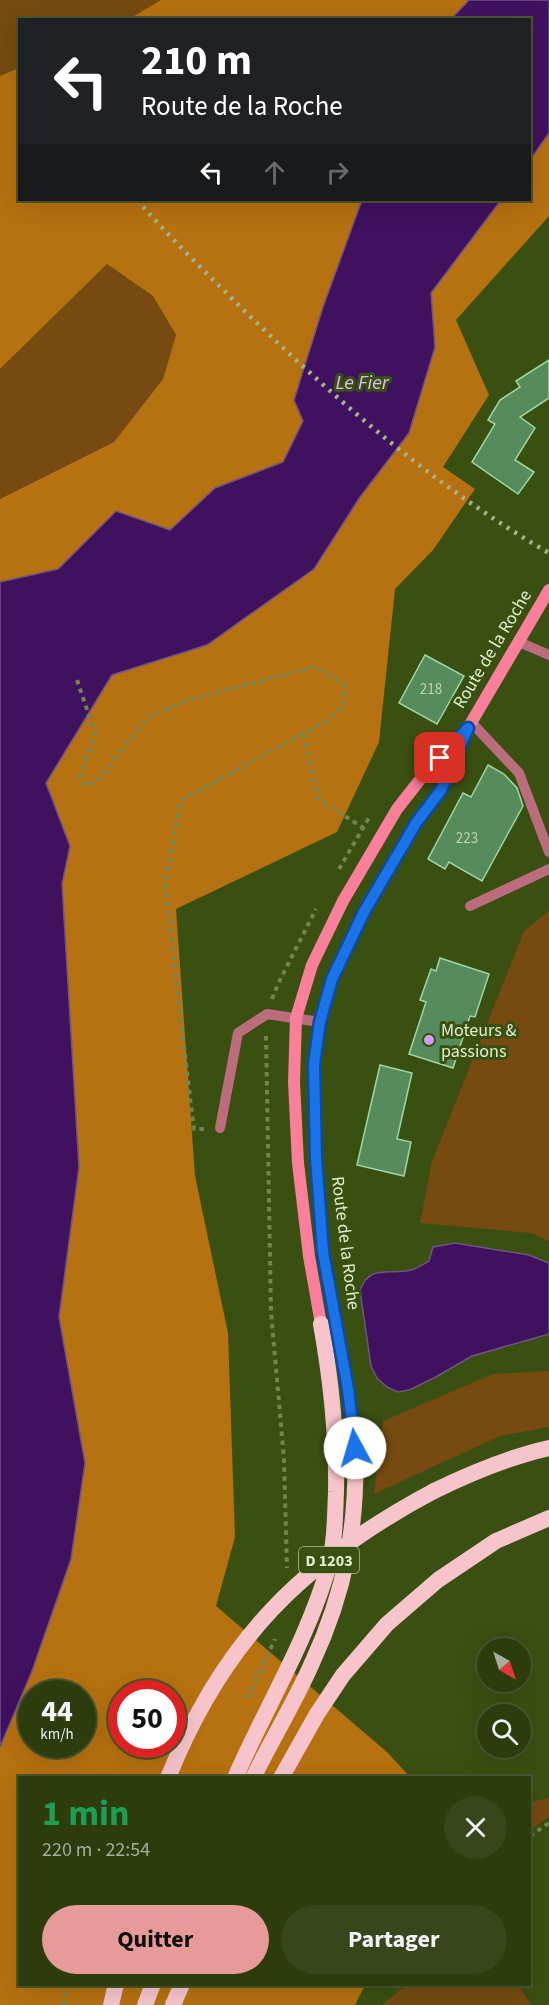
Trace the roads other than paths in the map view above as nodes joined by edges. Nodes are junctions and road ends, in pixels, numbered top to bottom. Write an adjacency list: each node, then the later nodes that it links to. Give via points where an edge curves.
1 (549, 590): 2 (main road, Route de la Roche / D 1203)
2 (519, 642): 3 (lane); 4 (main road, Route de la Roche / D 1203)
3 (549, 655)
4 (469, 725): 5 (lane, via 519,773); 8 (main road, Route de la Roche / D 1203, via 397,809 317,954); 9 (main road, Route de la Roche / D 1203, via 441,790 416,823 364,912 332,979)
5 (549, 852)
6 (549, 869): 7 (lane)
7 (470, 906)
8 (296, 1018): 9 (lane); 10 (lane, via 267,1014 238,1034); 11 (main road, D 1203, via 298,1163)
9 (320, 1022): 12 (main road, Route de la Roche / D 1203, via 314,1064 323,1252)
10 (220, 1128)
11 (321, 1324): 16 (highway, Route de la Roche / D 1203, via 336,1441 336,1503 329,1564 297,1648)
12 (355, 1448): 17 (highway, Route de la Roche / D 1203, via 354,1517 335,1602 312,1662)
13 (549, 1448): 15 (highway, D 1203, bridge, via 497,1464 385,1517 298,1582 241,1646 204,1702)
14 (549, 1518): 18 (highway, via 496,1541 438,1580 387,1624 343,1675)
15 (169, 1776)
16 (236, 1776)
17 (254, 1776)
18 (282, 1776)
19 (116, 1986): 22 (highway)
20 (152, 1986): 23 (highway)
21 (180, 1986): 24 (highway)
22 (111, 2005)
23 (145, 2005)
24 (173, 2005)

